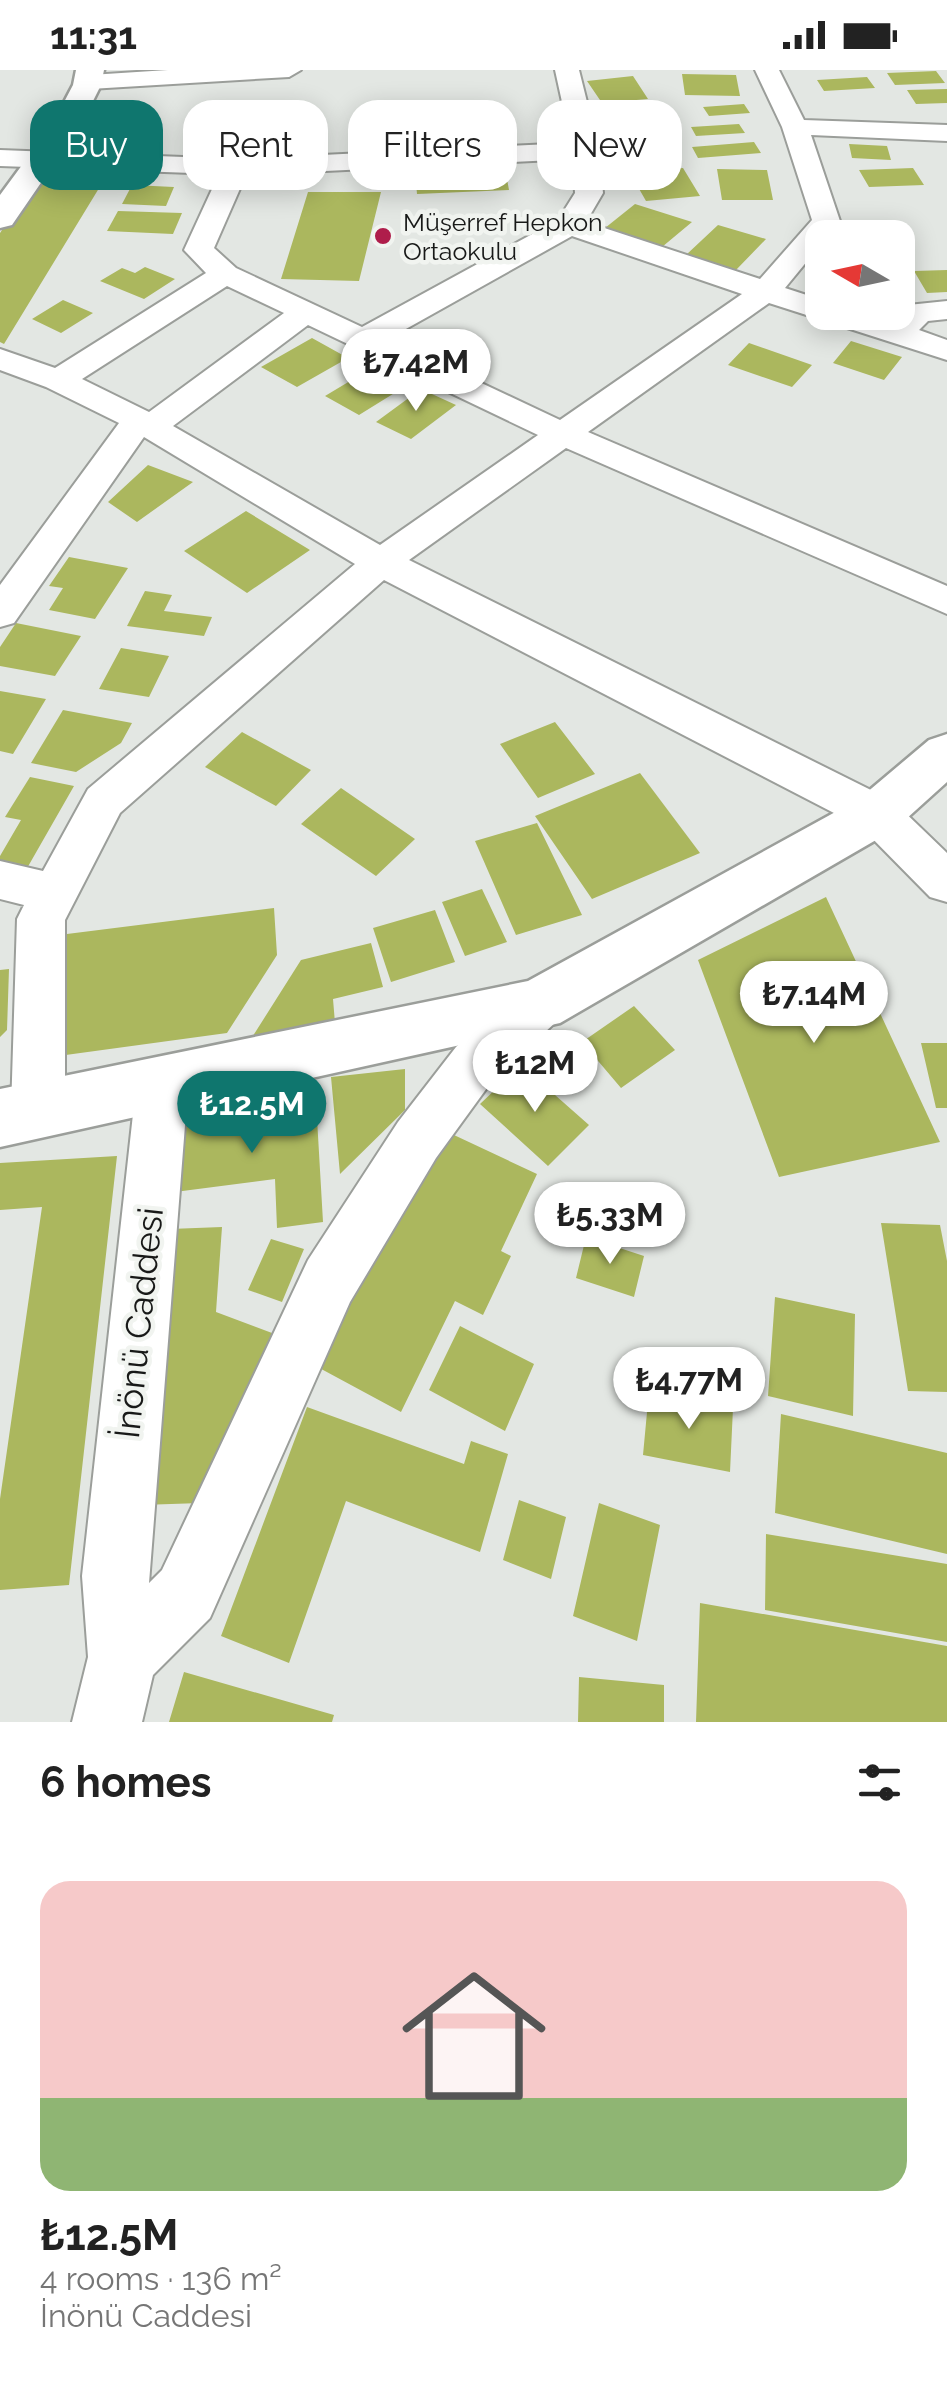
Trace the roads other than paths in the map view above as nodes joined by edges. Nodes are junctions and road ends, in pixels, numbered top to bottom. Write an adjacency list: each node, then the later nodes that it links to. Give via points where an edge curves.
1 (289, 70): 4 (street)
2 (567, 70): 7 (street)
3 (768, 70): 8 (street)
4 (260, 71): 5 (street)
5 (90, 76): 6 (street)
6 (76, 100)
7 (574, 100)
8 (795, 128): 9 (street); 18 (street)
9 (947, 134)
10 (537, 152): 13 (street)
11 (0, 158): 12 (street)
12 (30, 161)
13 (328, 163)
14 (30, 175): 17 (street)
15 (226, 190): 21 (street, via 200,250)
16 (589, 190): 19 (street)
17 (0, 218)
18 (825, 220)
19 (569, 226): 22 (street); 26 (street)
20 (805, 246): 22 (street)
21 (225, 274): 24 (street); 29 (street)
22 (766, 291): 23 (street); 31 (street)
23 (805, 304)
24 (308, 310): 26 (street); 30 (street)
25 (921, 319): 27 (street)
26 (366, 338): 31 (street)
27 (947, 350)
28 (0, 359): 29 (street)
29 (58, 380): 30 (street)
30 (144, 424): 32 (street); 34 (street)
31 (563, 434): 32 (street); 33 (street)
32 (381, 562): 36 (street); 39 (street, via 104,801)
33 (947, 601)
34 (0, 613)
35 (947, 753): 36 (street)
36 (878, 814): 38 (street); 40 (street)
37 (0, 880): 39 (street)
38 (947, 883)
39 (54, 893): 42 (street, via 40,919)
40 (539, 1005): 41 (street); 43 (street, via 474,1064 416,1140 329,1282 186,1594)
41 (162, 1086): 42 (street); 43 (street, İnönü Caddesi, via 115,1576)
42 (19, 1115)
43 (115, 1690)

